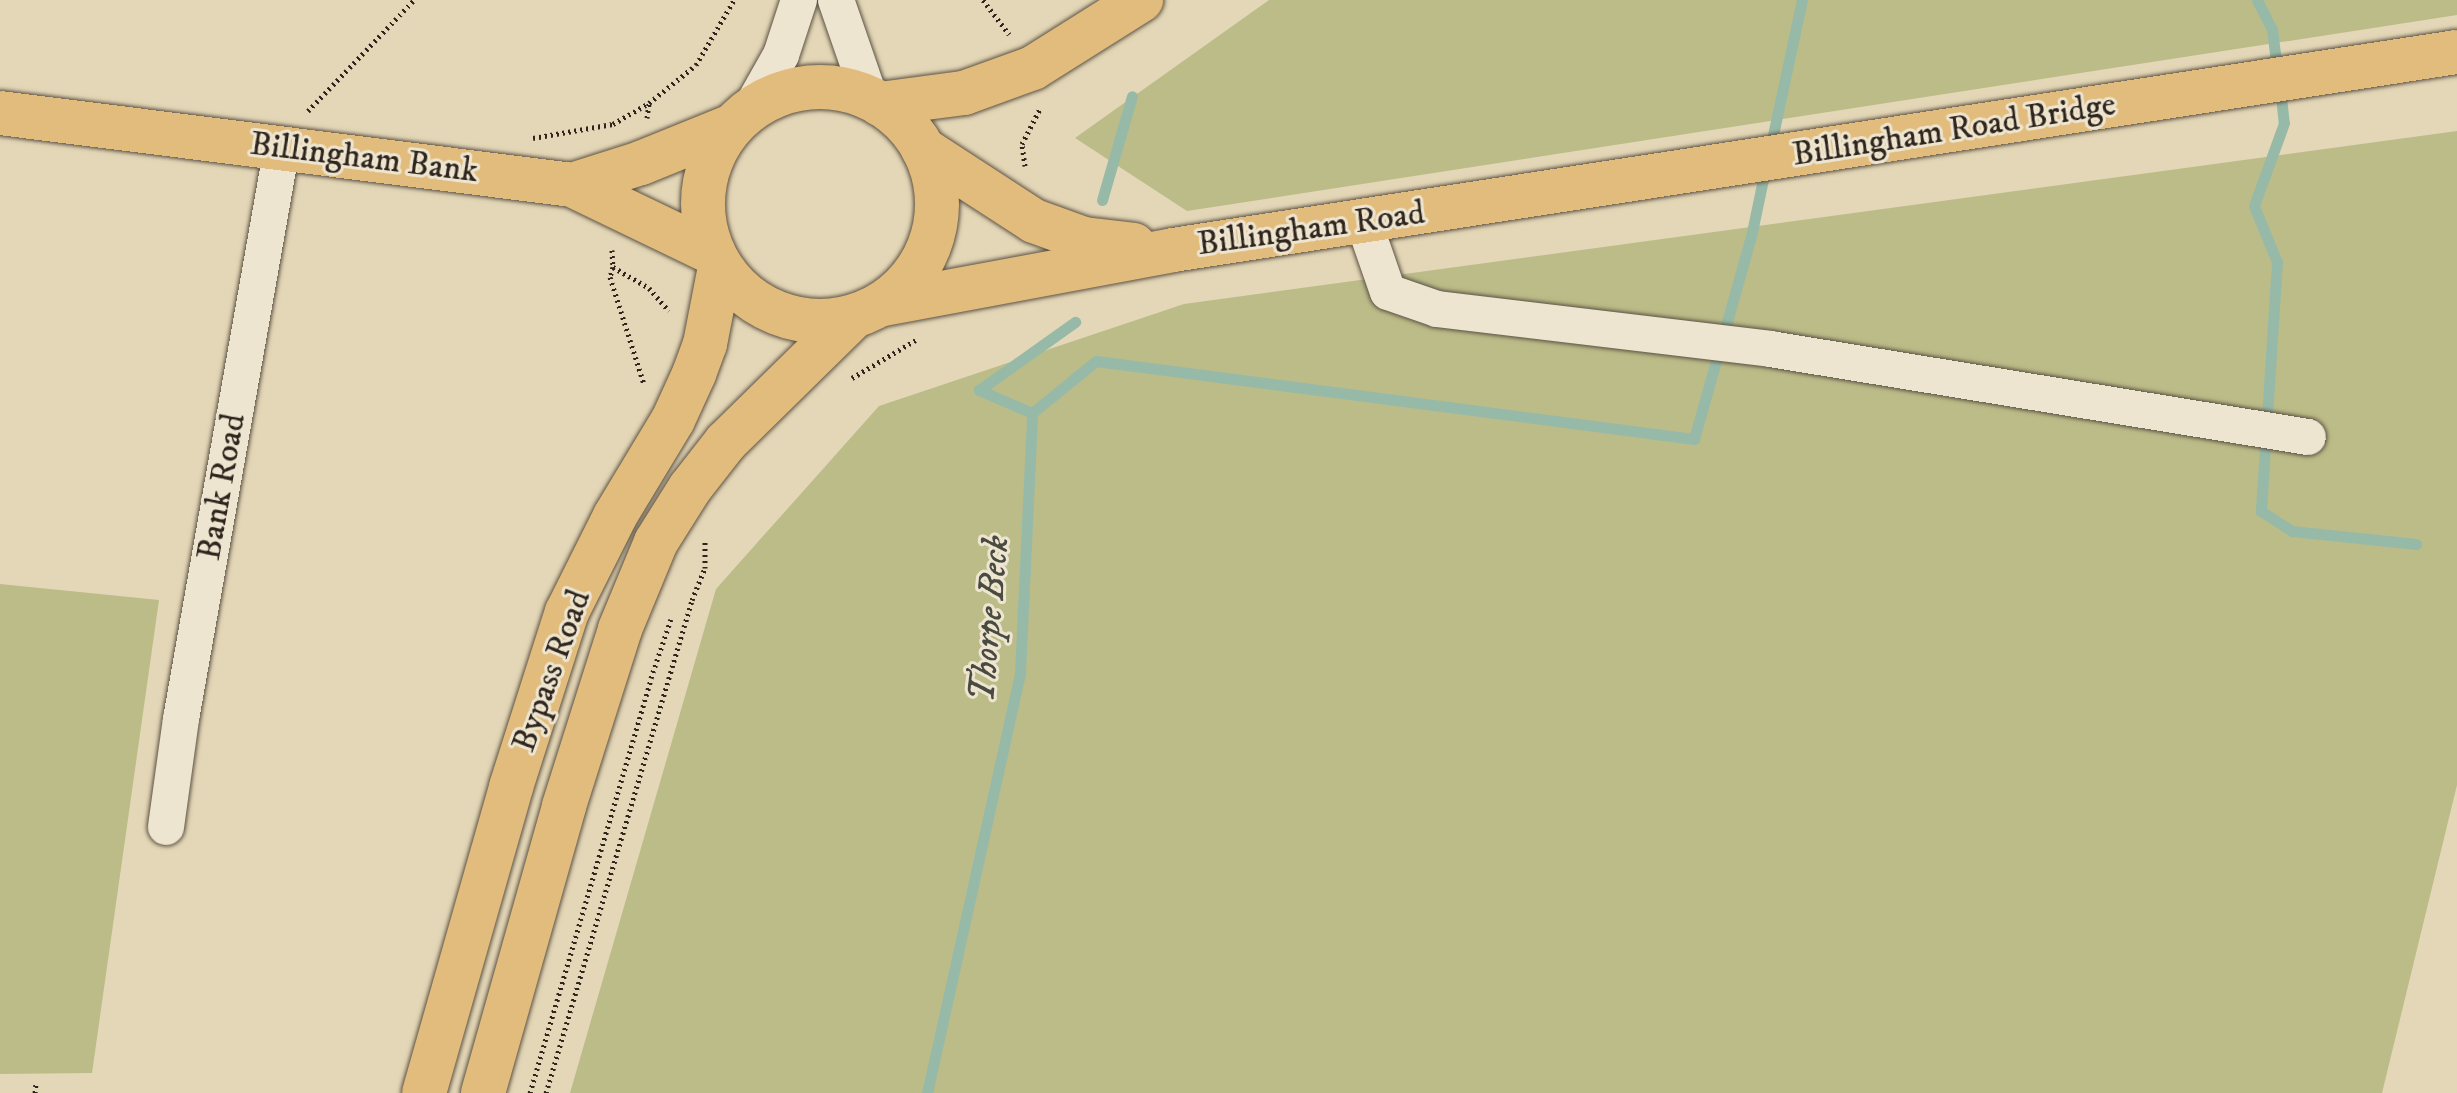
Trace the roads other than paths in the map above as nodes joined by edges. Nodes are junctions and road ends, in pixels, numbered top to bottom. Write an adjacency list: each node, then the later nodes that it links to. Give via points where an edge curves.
1 (799, 0): 7 (street, via 781,55)
2 (836, 0): 5 (street)
3 (1141, 0): 5 (main road, via 1033,68 964,93)
4 (2457, 52): 11 (main road, Billingham Road Bridge)
5 (875, 101): 7 (main road, via 840,88 809,87 779,94); 9 (main road, via 905,124)
6 (0, 113): 8 (main road, Billingham Bank)
7 (742, 117): 10 (main road, via 641,163); 14 (main road, via 713,154 703,186 703,220)
8 (282, 147): 10 (main road, Billingham Bank); 17 (street, Bank Road)
9 (923, 149): 13 (main road, via 1034,221 1084,239); 15 (main road, via 935,182 928,251 909,281)
10 (572, 185): 14 (main road, Billingham Bank)
11 (1450, 209): 12 (main road, Billingham Road)
12 (1363, 220): 13 (main road, Billingham Road); 16 (street, via 1388,292 1437,309 1770,349)
13 (1173, 250): 15 (main road)
14 (716, 260): 15 (main road, via 745,296 778,314 815,322); 18 (main road, Bypass Road, via 705,344 694,374 567,612)
15 (868, 310): 19 (main road, Bypass Road, via 726,442 656,542 620,629 564,806)
16 (2308, 437)
17 (166, 827)
18 (424, 1093)
19 (483, 1093)

